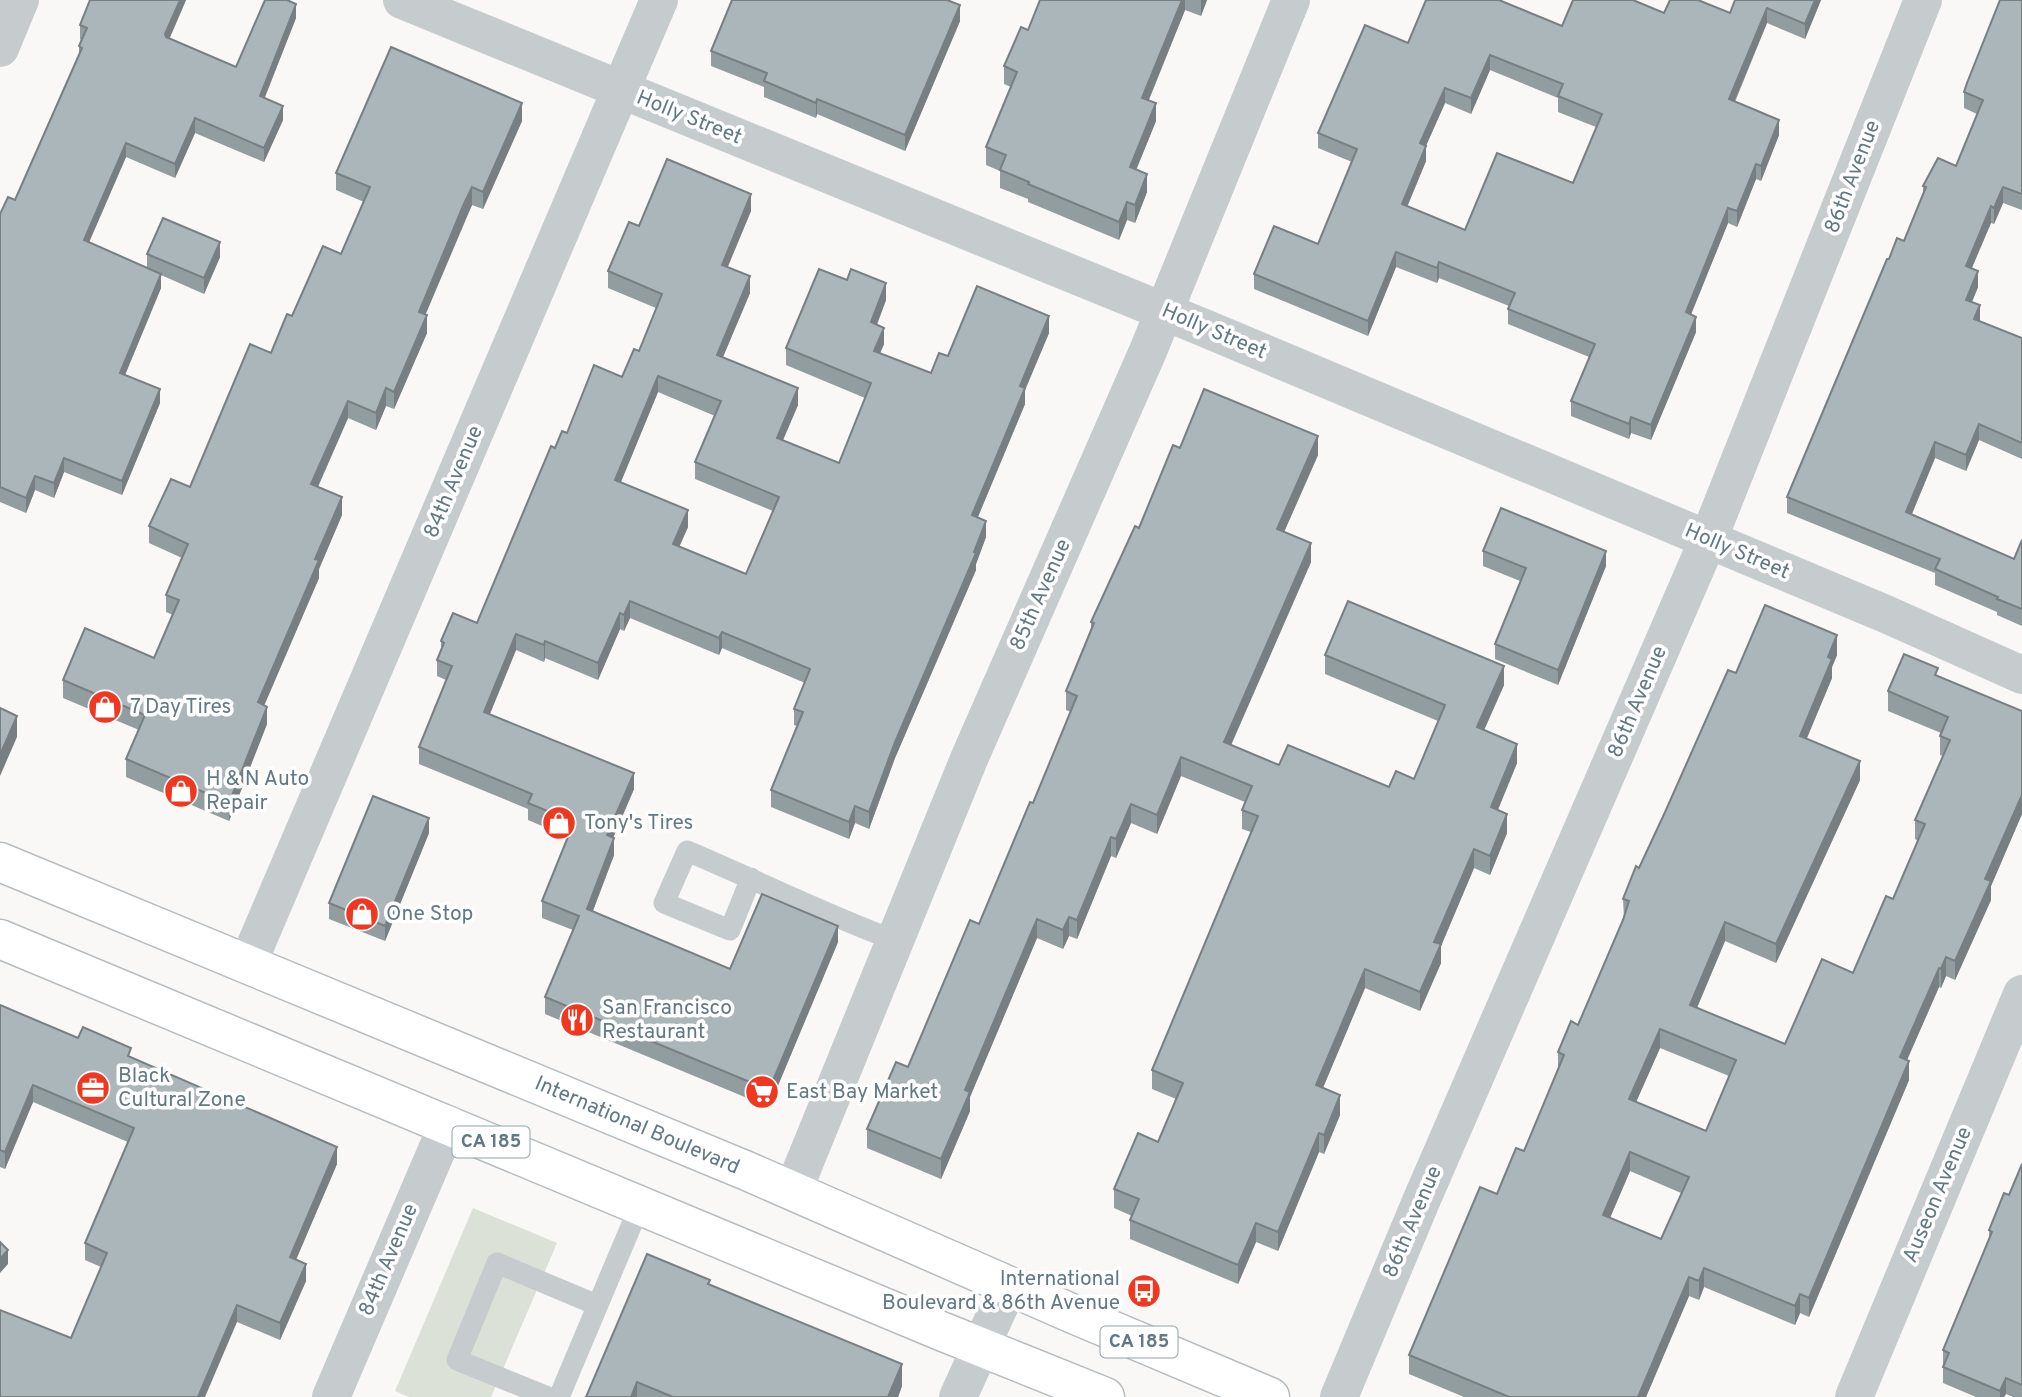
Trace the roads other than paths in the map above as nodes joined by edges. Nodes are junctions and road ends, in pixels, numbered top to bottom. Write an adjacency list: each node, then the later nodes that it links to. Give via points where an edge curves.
1 (20, 0): 6 (street)
2 (402, 0): 7 (street, Holly Street)
3 (659, 0): 7 (street, 84th Avenue)
4 (1291, 0): 8 (street, 85th Avenue)
5 (1923, 0): 9 (street, 86th Avenue)
6 (0, 48)
7 (621, 91): 8 (street, Holly Street); 15 (street, 84th Avenue)
8 (1164, 311): 9 (street, Holly Street); 14 (street, 85th Avenue)
9 (1708, 540): 10 (street, Holly Street); 29 (street, 86th Avenue)
10 (2022, 674)
11 (0, 862): 15 (main road, International Boulevard / CA 185)
12 (751, 877): 14 (lane)
13 (0, 939): 17 (main road, CA 185)
14 (894, 940): 18 (street, 85th Avenue)
15 (248, 963): 18 (main road, International Boulevard / CA 185)
16 (2022, 994): 30 (street, Auseon Avenue)
17 (447, 1124): 19 (main road, CA 185); 23 (street, 84th Avenue)
18 (793, 1191): 20 (main road, International Boulevard / CA 185)
19 (640, 1205): 21 (lane); 22 (main road, CA 185)
20 (1009, 1285): 22 (street); 28 (main road, International Boulevard / CA 185)
21 (597, 1305): 24 (lane, via 497,1263 457,1360); 25 (lane)
22 (981, 1346): 26 (street); 27 (main road, CA 185)
23 (331, 1397)
24 (548, 1397)
25 (559, 1397)
26 (958, 1397)
27 (1105, 1397)
28 (1270, 1397)
29 (1339, 1397)
30 (1854, 1397)

